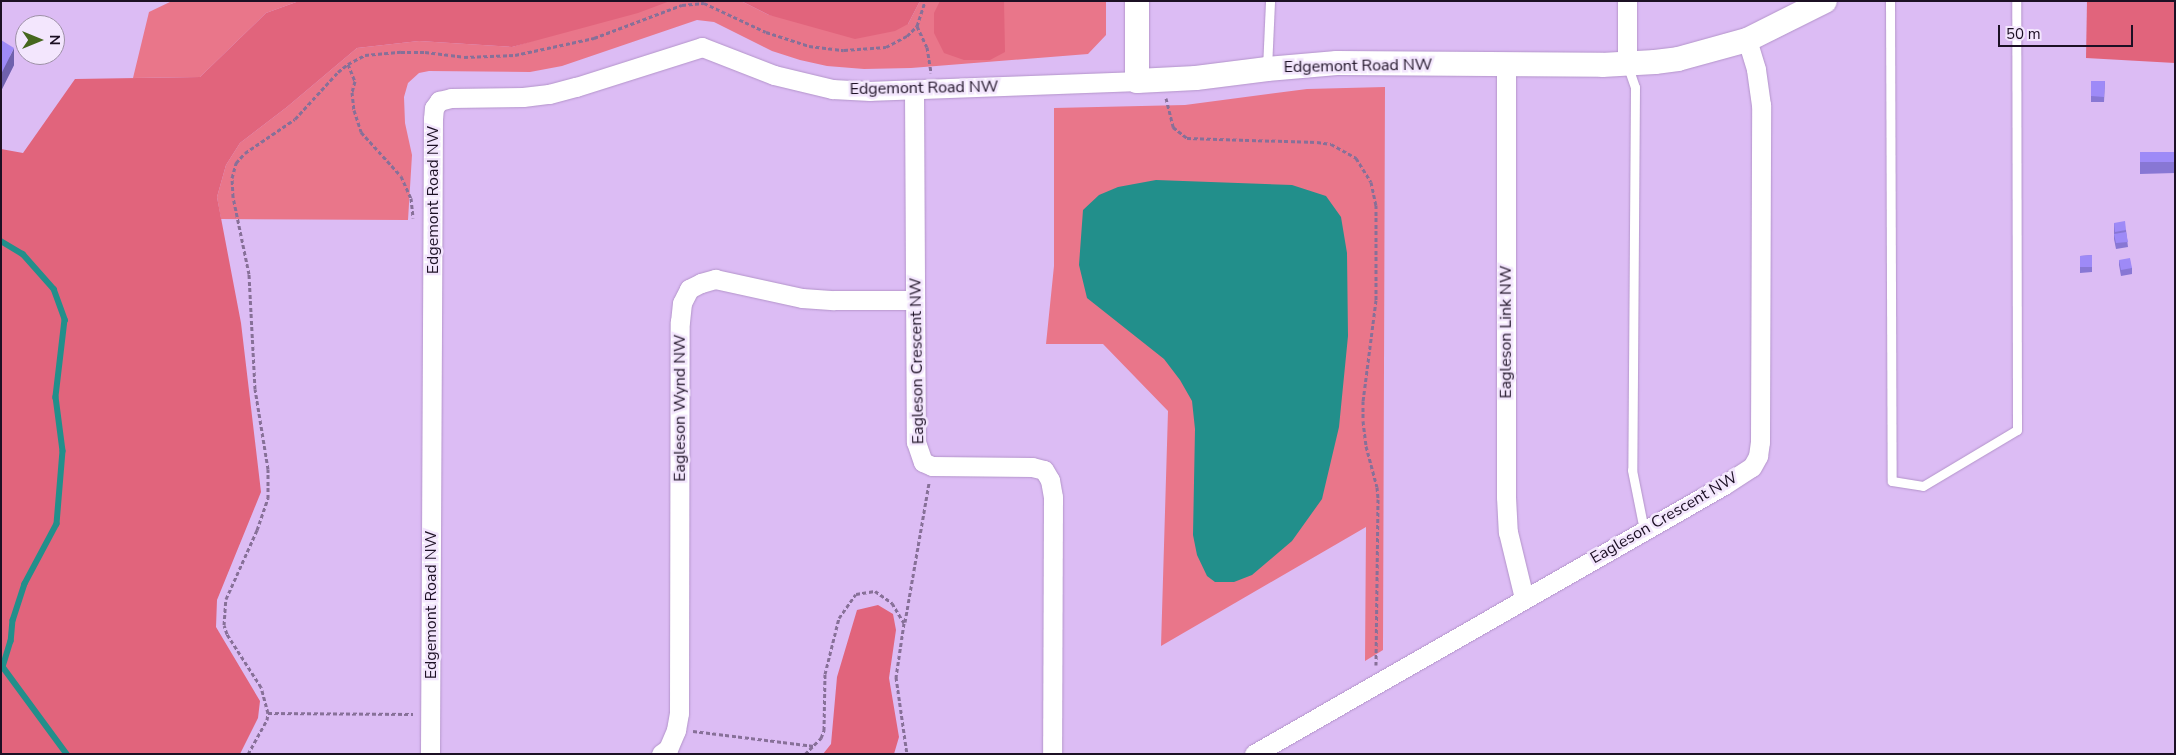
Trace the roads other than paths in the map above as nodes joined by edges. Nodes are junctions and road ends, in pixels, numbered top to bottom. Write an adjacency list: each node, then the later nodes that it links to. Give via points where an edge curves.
1 (1137, 1): 11 (street)
2 (1270, 1): 10 (lane)
3 (1627, 1): 8 (street)
4 (1825, 1): 7 (street, Edgemont Road NW)
5 (1890, 1): 6 (lane, via 1892,481 1923,486 2017,430)
6 (2016, 1)
7 (1747, 40): 8 (street, Edgemont Road NW, via 1678,59); 14 (street, Eagleson Crescent NW, via 1756,69 1761,105 1758,456 1752,467 1731,481)
8 (1627, 64): 9 (street, Edgemont Road NW); 14 (lane, via 1635,87 1632,470)
9 (1506, 65): 10 (street, Edgemont Road NW, via 1337,63); 15 (street, Eagleson Link NW, via 1506,497 1508,532)
10 (1267, 69): 11 (street, Edgemont Road NW)
11 (1137, 81): 12 (street, Edgemont Road NW)
12 (922, 89): 13 (street, Eagleson Crescent NW); 16 (street, Edgemont Road NW, via 832,89 801,84 702,47 549,94 439,101 434,108 432,226)
13 (915, 300): 17 (street, Eagleson Wynd NW, via 802,298 715,279 689,289 682,303 680,322 679,703 676,730 668,749); 18 (street, Eagleson Crescent NW, via 916,442 923,462 932,466 1032,467 1044,470 1050,480)
14 (1644, 530): 15 (street, Eagleson Crescent NW)
15 (1524, 598): 19 (street, Eagleson Crescent NW)
16 (430, 754)
17 (661, 754)
18 (1052, 754)
19 (1254, 754)

